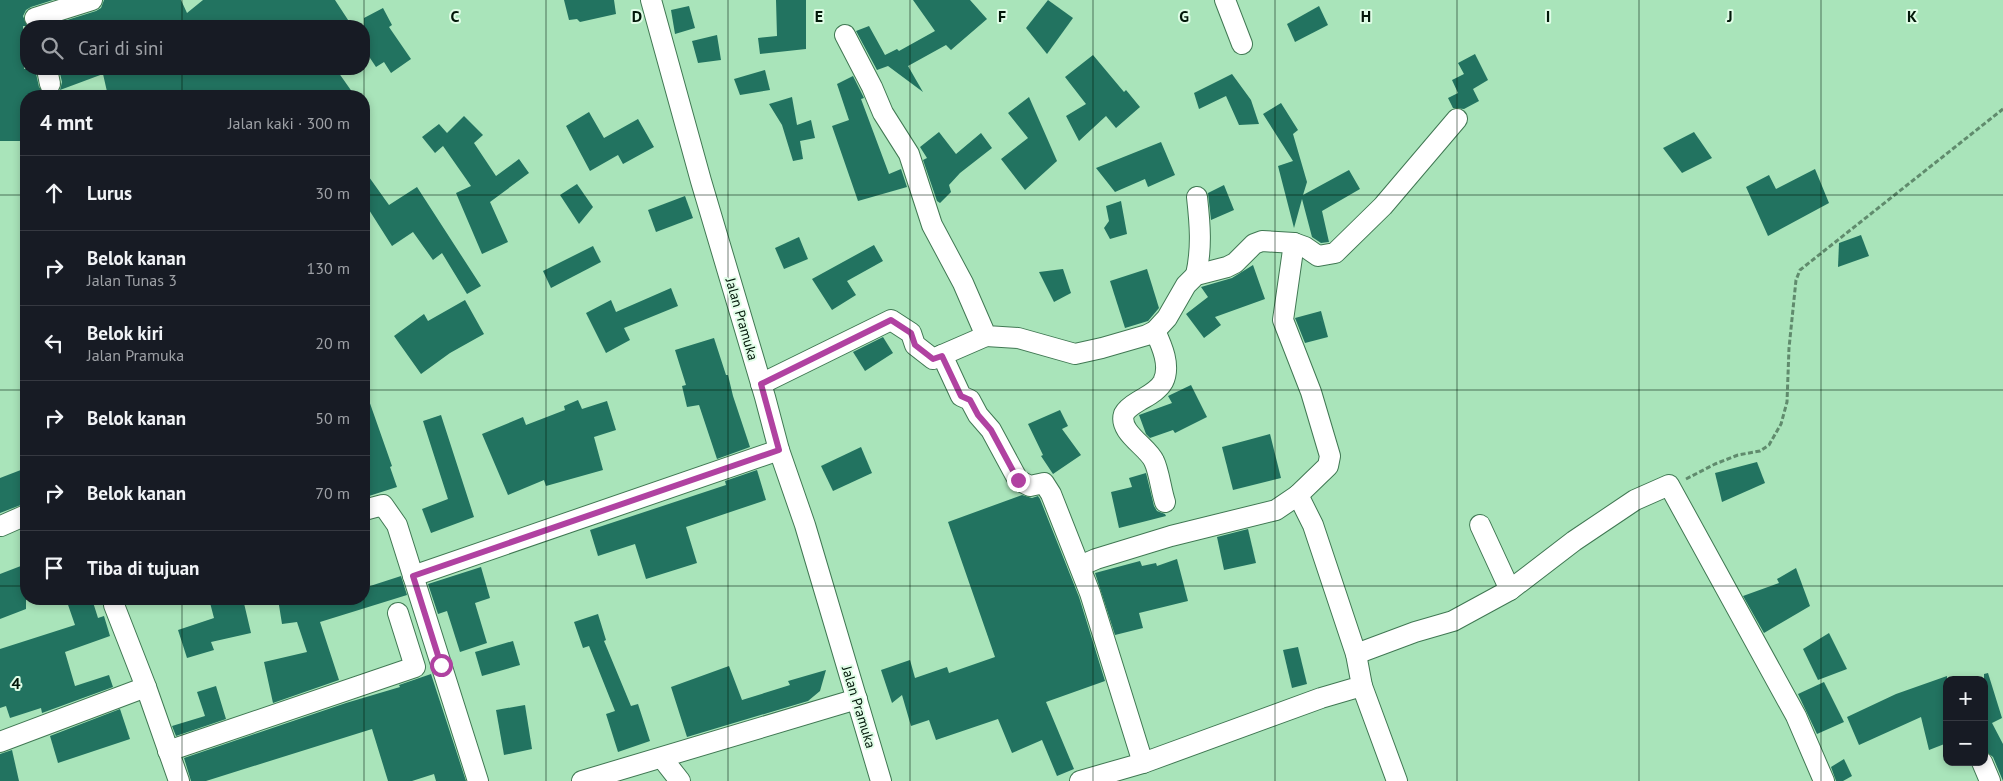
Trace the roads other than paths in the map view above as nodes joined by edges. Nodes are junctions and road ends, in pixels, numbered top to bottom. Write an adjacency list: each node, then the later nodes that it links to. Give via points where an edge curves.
1 (92, 0): 4 (street)
2 (651, 0): 14 (street, Jalan Pramuka)
3 (1225, 0): 6 (street)
4 (34, 15)
5 (845, 35): 12 (street, via 883,113 909,154 932,226 963,283)
6 (1242, 44)
7 (1457, 119): 9 (street, via 1383,206 1335,253 1318,256)
8 (1197, 197): 10 (street, via 1201,233)
9 (1294, 243): 10 (street, via 1262,241 1254,244 1235,263); 16 (street, via 1283,320 1311,392 1330,456 1328,466)
10 (1196, 275): 11 (street)
11 (1155, 331): 12 (street, via 1075,354 1018,338); 17 (street, via 1163,348 1166,367 1163,382 1153,393 1130,407 1124,414 1124,423 1154,461)
12 (986, 336): 13 (street)
13 (942, 356): 14 (street, via 933,359 915,345 911,333 891,320); 22 (street, via 961,396 970,400 991,430 1018,480 1030,486 1044,483 1047,486)
14 (761, 384): 15 (street, Jalan Pramuka)
15 (779, 450): 23 (street); 30 (street, Jalan Pramuka)
16 (1298, 495): 22 (street, via 1276,510 1171,536); 27 (street, via 1313,525)
17 (1165, 502)
18 (370, 508): 23 (street, via 383,505 393,517)
19 (20, 518): 21 (street)
20 (1480, 525): 24 (street)
21 (1, 526)
22 (1080, 566): 34 (street)
23 (413, 576): 37 (street)
24 (1510, 590): 27 (street, via 1453,621); 43 (street, via 1635,500 1669,485 1796,716)
25 (114, 605): 29 (street)
26 (398, 613): 32 (street, via 415,666)
27 (1356, 654): 28 (street)
28 (1362, 686): 34 (street); 42 (street)
29 (146, 687): 31 (street); 32 (street)
30 (857, 699): 33 (street); 40 (street, Jalan Pramuka)
31 (0, 742)
32 (168, 751): 36 (street)
33 (662, 758): 38 (street); 39 (street)
34 (1144, 763): 41 (street)
35 (1984, 766): 44 (street)
36 (179, 781)
37 (478, 781)
38 (582, 781)
39 (680, 781)
40 (881, 781)
41 (1080, 781)
42 (1397, 781)
43 (1824, 781)
44 (1990, 781)

